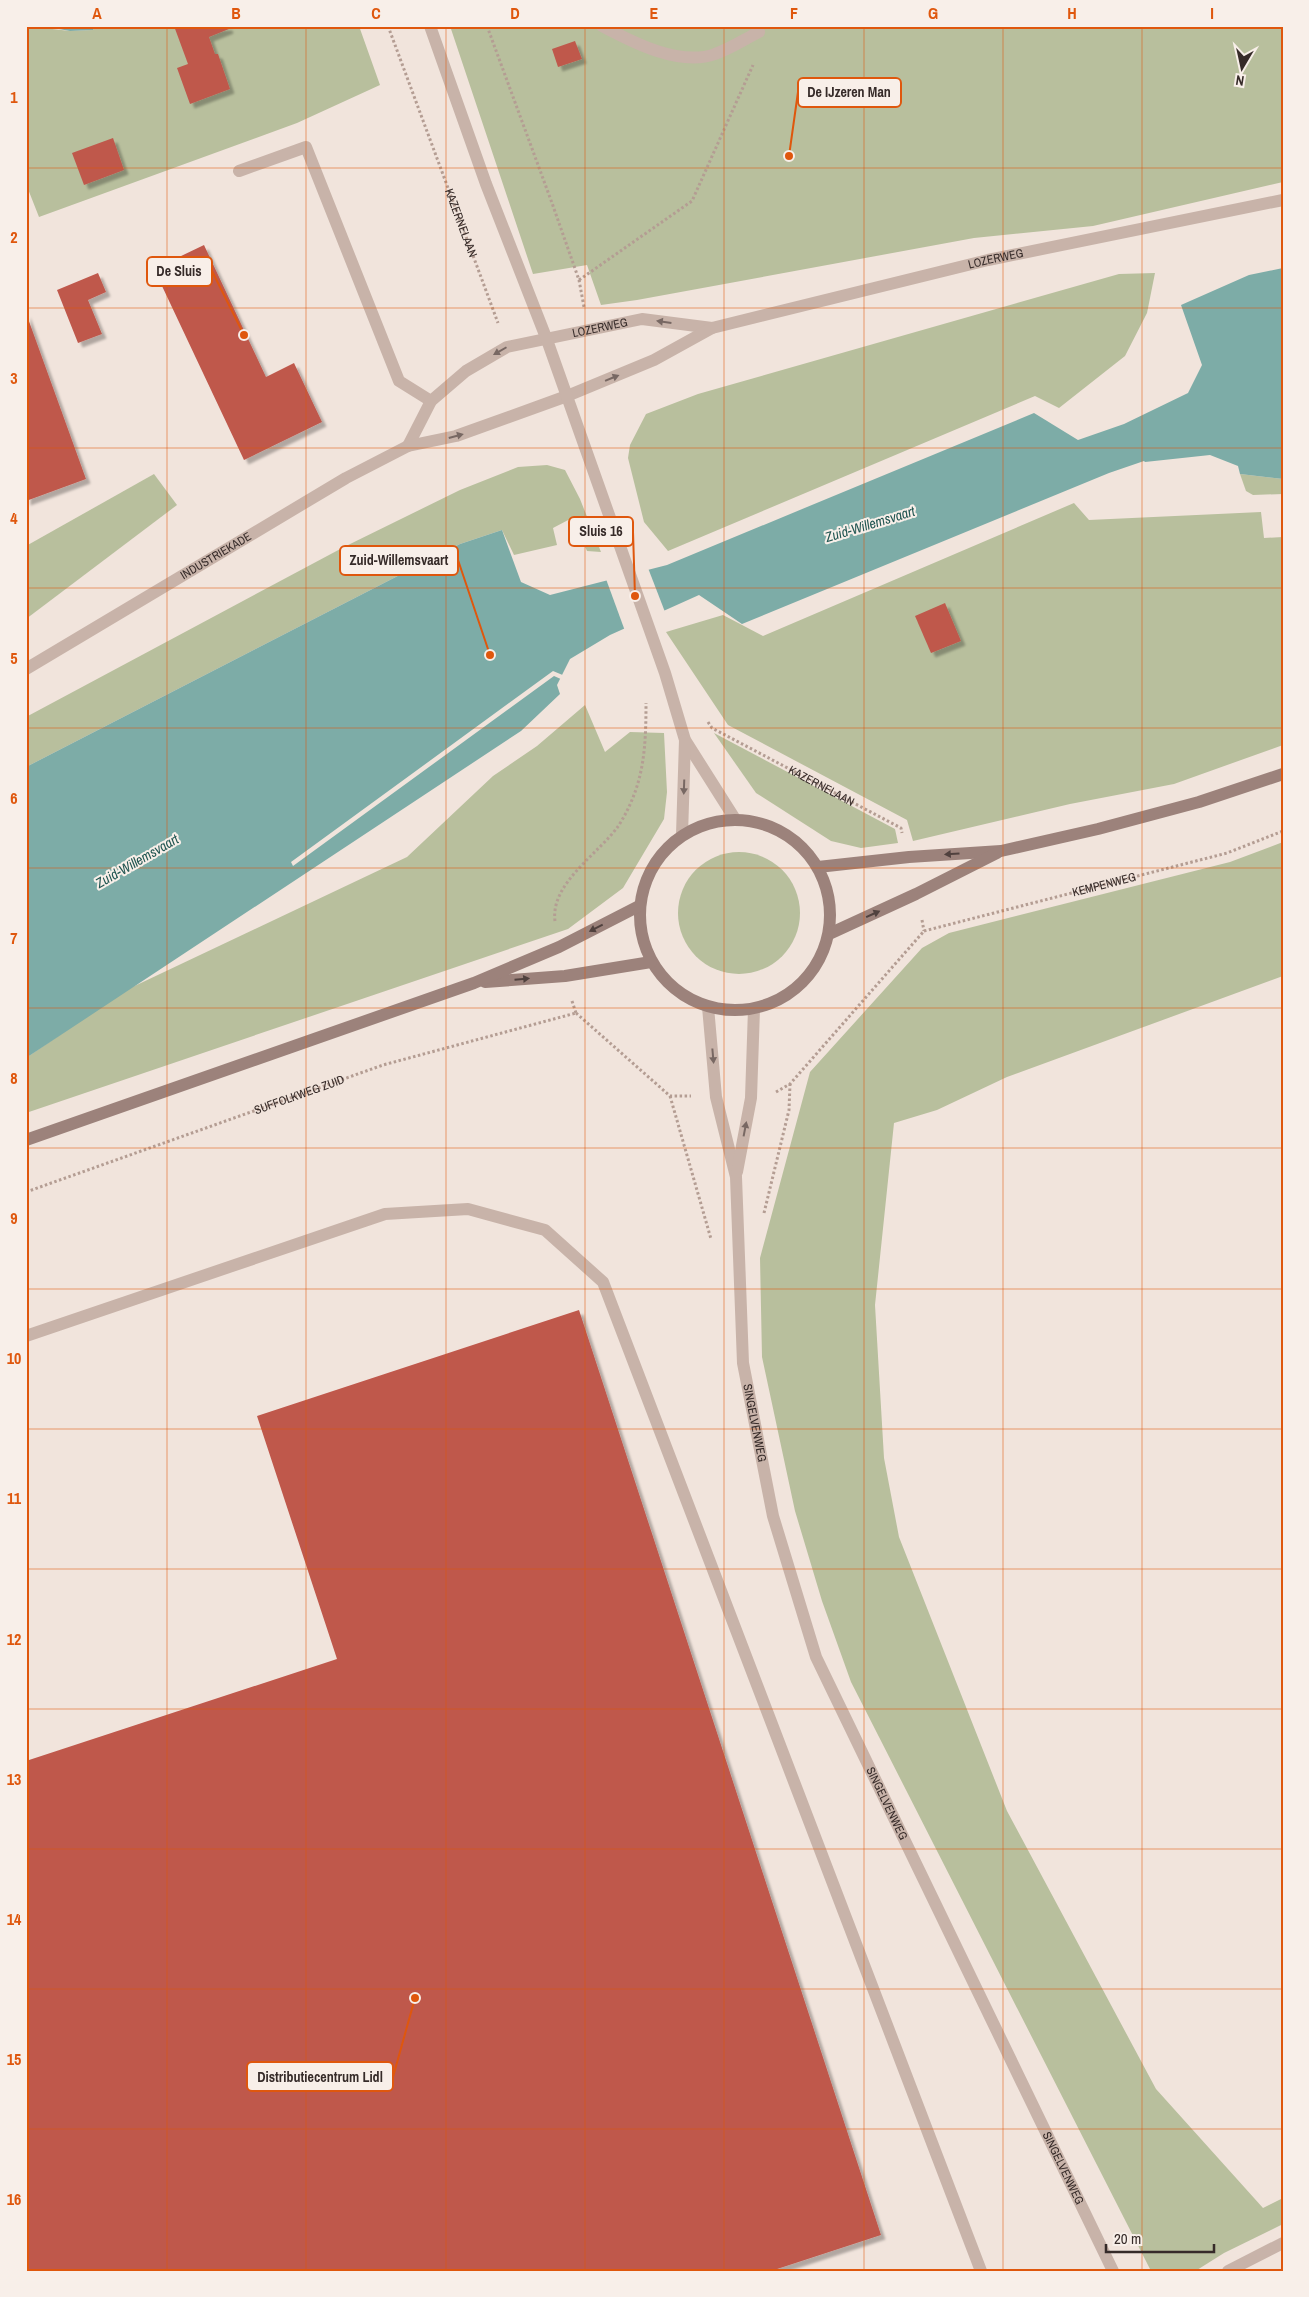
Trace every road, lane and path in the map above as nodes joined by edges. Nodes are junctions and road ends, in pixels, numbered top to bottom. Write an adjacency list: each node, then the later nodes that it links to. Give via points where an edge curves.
1 (388, 26): 10 (path, KAZERNELAAN)
2 (430, 26): 9 (street, via 486,184)
3 (487, 26): 5 (path, via 579,280 692,201 754,62)
4 (602, 26): 5 (street, via 628,40 683,58 713,55)
5 (759, 32)
6 (239, 171): 12 (street, via 306,147 399,381)
7 (1283, 200): 8 (street, LOZERWEG, via 988,260)
8 (712, 328): 9 (street, LOZERWEG, one-way to 9, via 642,319); 11 (street, LOZERWEG, one-way to 8, via 654,360)
9 (547, 340): 10 (street); 11 (street)
10 (507, 347): 12 (street, one-way to 12, via 466,371)
11 (566, 396): 13 (street, INDUSTRIEKADE, one-way to 11, via 456,436); 15 (street)
12 (431, 401): 13 (street)
13 (408, 446): 14 (street, INDUSTRIEKADE, via 346,478)
14 (26, 669)
15 (665, 673): 17 (street); 29 (path, via 646,692 646,755 638,786 618,826 576,871 554,908)
16 (706, 721): 23 (path, KAZERNELAAN, via 712,728 901,828)
17 (685, 740): 19 (street); 21 (street, one-way to 21)
18 (1283, 774): 22 (main road, via 1199,802)
19 (735, 819): 21 (main road, via 708,823); 24 (main road, via 768,825 796,842)
20 (1283, 831): 27 (path, KEMPENWEG, via 1227,853)
21 (682, 835): 26 (main road, via 661,854 646,878)
22 (1001, 851): 23 (main road, one-way to 23); 25 (main road)
23 (908, 857): 24 (main road)
24 (818, 867): 28 (main road, via 829,899)
25 (916, 894): 27 (path); 28 (main road, one-way to 25)
26 (639, 906): 29 (main road, one-way to 29); 30 (main road, via 641,934)
27 (924, 931): 39 (path, via 790,1084 789,1110)
28 (829, 934): 34 (main road, via 819,960 803,982 780,999)
29 (558, 948): 32 (main road)
30 (651, 962): 31 (main road); 33 (main road, via 672,987)
31 (565, 976): 32 (main road, one-way to 31); 35 (path)
32 (474, 983): 36 (main road)
33 (708, 1007): 34 (main road, via 731,1011); 37 (street, SINGELVENWEG, one-way to 37, via 716,1097)
34 (754, 1009): 37 (street, SINGELVENWEG, one-way to 34, via 751,1098)
35 (576, 1013): 38 (path, SUFFOLKWEG ZUID, via 383,1065); 40 (path, via 670,1096)
36 (26, 1140)
37 (736, 1177): 44 (street, SINGELVENWEG, via 743,1362 773,1516 816,1657)
38 (26, 1192)
39 (762, 1220)
40 (714, 1247)
41 (26, 1336): 43 (street, via 385,1214 468,1209 545,1230 603,1282)
42 (1283, 2243): 45 (street)
43 (981, 2271)
44 (1114, 2271)
45 (1228, 2271)

